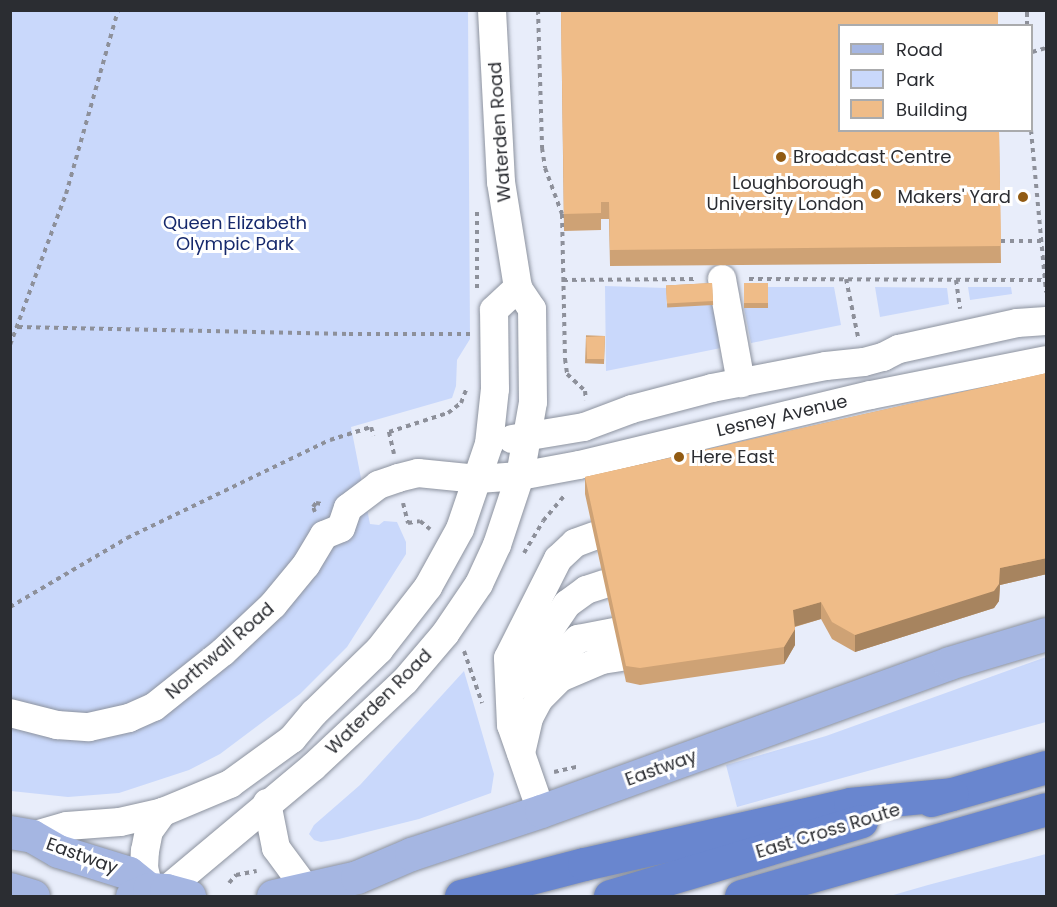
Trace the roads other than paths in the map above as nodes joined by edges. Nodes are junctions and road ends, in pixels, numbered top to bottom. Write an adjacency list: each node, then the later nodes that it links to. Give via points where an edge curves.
1 (492, 10): 3 (street, Waterden Road, via 497,144)
2 (722, 279): 6 (street)
3 (518, 288): 7 (street, Waterden Road, via 532,309 533,402); 8 (street, Waterden Road, via 494,310 495,389)
4 (1047, 321): 6 (street, Lesney Avenue, via 1017,323 899,349 864,362)
5 (1047, 360): 9 (street, Lesney Avenue, via 871,395)
6 (741, 383): 7 (street, Lesney Avenue, via 655,402 585,427)
7 (528, 435): 8 (street); 9 (street, Waterden Road)
8 (489, 444): 10 (street, Waterden Road)
9 (520, 476): 10 (street, Northwall Road); 20 (street, Waterden Road, via 489,564 445,634 405,681 313,767)
10 (478, 479): 15 (street, Northwall Road, via 418,473 378,485 347,509 341,528 324,535 294,581 256,622 154,707 89,728 57,725); 22 (street, Waterden Road, via 460,529 438,571 379,650 292,740 230,784)
11 (594, 536): 16 (street, via 575,543 558,559 508,658)
12 (604, 584): 14 (street, via 586,590 567,604 522,670)
13 (1047, 634): 23 (main road, Eastway, via 949,663)
14 (517, 696): 16 (street); 17 (street, via 578,639 618,645 602,660 560,678 539,699 529,718)
15 (10, 713)
16 (511, 725): 17 (street)
17 (521, 755): 23 (street)
18 (1047, 767): 19 (highway, East Cross Route)
19 (952, 794): 31 (highway, via 840,806 584,864); 32 (highway, East Cross Route)
20 (267, 803): 27 (street, via 276,848); 28 (street, Waterden Road)
21 (1047, 809): 29 (highway, East Cross Route)
22 (163, 812): 24 (street, Waterden Road, via 120,822); 28 (street, via 149,831 144,868)
23 (541, 812): 27 (main road, Eastway, via 411,854 357,877)
24 (21, 834): 28 (main road, Eastway, via 58,851 129,873)
25 (266, 884): 27 (main road, Eastway)
26 (10, 889): 30 (main road)
27 (307, 890)
28 (159, 893)
29 (743, 896)
30 (33, 897)
31 (461, 897)
32 (610, 897)

